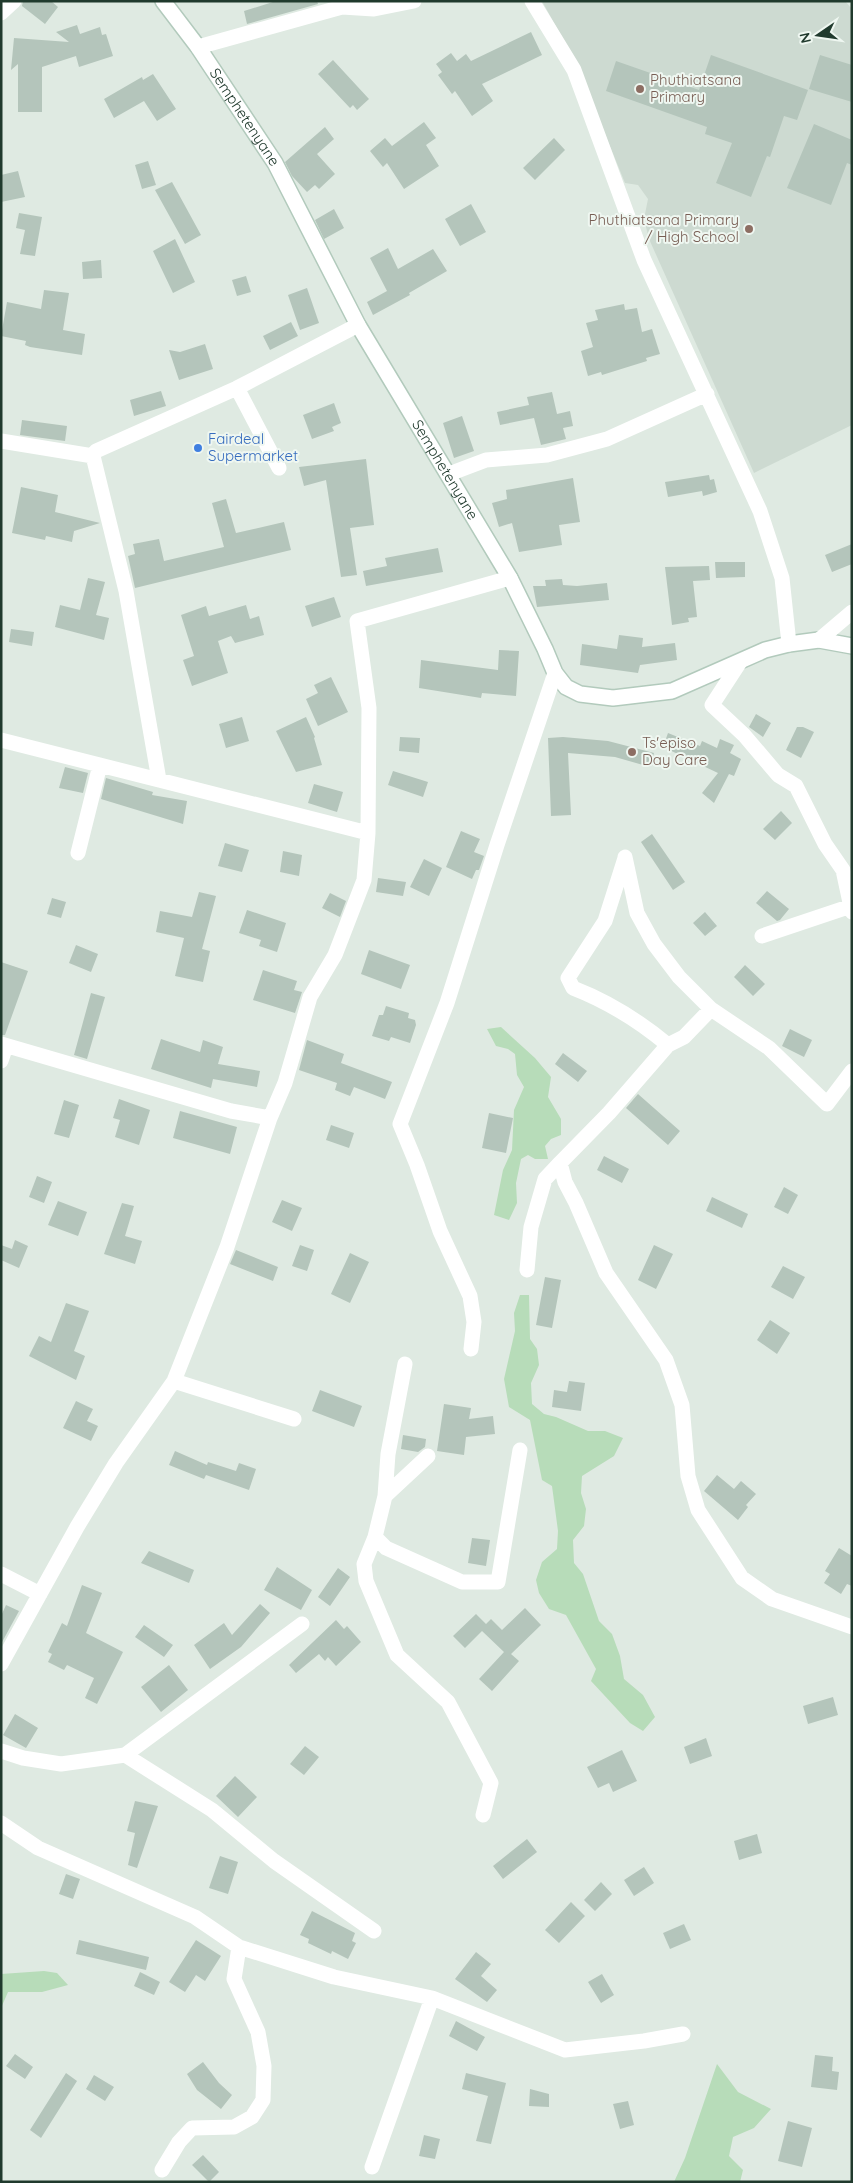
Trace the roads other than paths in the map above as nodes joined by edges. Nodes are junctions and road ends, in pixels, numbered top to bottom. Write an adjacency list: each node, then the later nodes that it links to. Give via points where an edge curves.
1 (14, 1): 6 (street)
2 (163, 1): 7 (street, Semphetenyane)
3 (414, 1): 5 (street, via 374,9)
4 (532, 1): 10 (street, via 574,70 644,260)
5 (340, 4): 7 (street)
6 (1, 13)
7 (198, 47): 8 (street, Semphetenyane, via 275,163)
8 (358, 325): 9 (street); 14 (street, Semphetenyane)
9 (237, 388): 12 (street, via 96,451); 13 (street)
10 (707, 394): 14 (street, via 607,439 547,455 486,460); 18 (street, via 760,511 782,578)
11 (1, 441): 12 (street)
12 (94, 456): 24 (street, via 126,592)
13 (279, 468)
14 (449, 474): 15 (street, Semphetenyane)
15 (510, 578): 21 (street, Semphetenyane, via 546,648); 25 (street, via 358,621 369,708)
16 (852, 612): 17 (street)
17 (819, 640): 18 (street, Semphetenyane); 19 (street, Semphetenyane)
18 (789, 644): 20 (street, Semphetenyane, via 765,650)
19 (852, 646)
20 (740, 662): 21 (street, Semphetenyane, via 672,691 629,697 580,694 566,687); 27 (street, via 712,704 778,775 796,786 825,844 843,870)
21 (555, 673): 37 (street, via 447,1003 400,1124 440,1230 470,1296 474,1322)
22 (1, 740): 23 (street)
23 (100, 765): 24 (street); 26 (street)
24 (158, 780): 25 (street)
25 (368, 833): 34 (street, via 364,880 335,955 310,997 285,1083)
26 (78, 853)
27 (851, 909): 28 (street)
28 (762, 936)
29 (711, 1009): 30 (street, via 684,1037); 30 (street, via 679,977 654,944 637,913 625,857 605,920 568,978 573,988 605,1001 641,1022); 33 (street, via 768,1048 827,1104)
30 (668, 1044): 35 (street, via 609,1113)
31 (4, 1045): 32 (street); 34 (street, via 231,1111)
32 (1, 1061)
33 (852, 1071)
34 (270, 1118): 39 (street, via 227,1247)
35 (560, 1163): 36 (street, via 545,1179 531,1227); 48 (street, via 565,1182 606,1273 666,1360 682,1405 688,1476 698,1510 742,1578 772,1600)
36 (527, 1270)
37 (472, 1349)
38 (406, 1364): 43 (street, via 388,1454)
39 (174, 1381): 40 (street); 46 (street, via 116,1463)
40 (294, 1419)
41 (520, 1450): 44 (street, via 498,1582 462,1582 386,1548)
42 (428, 1456): 43 (street)
43 (385, 1496): 44 (street)
44 (375, 1537): 52 (street, via 364,1564 366,1581 397,1654 448,1702 491,1782)
45 (1, 1574): 46 (street)
46 (40, 1594): 49 (street)
47 (302, 1624): 51 (street)
48 (852, 1627)
49 (1, 1664)
50 (1, 1751): 51 (street, via 61,1764)
51 (125, 1755): 54 (street, via 212,1810 274,1861)
52 (483, 1815)
53 (1, 1823): 55 (street, via 38,1848 194,1917)
54 (374, 1931)
55 (239, 1947): 56 (street, via 334,1977); 59 (street, via 234,1979 258,2032 264,2066 263,2100 252,2117 234,2127 192,2128)
56 (432, 1998): 57 (street, via 565,2050 644,2042); 58 (street)
57 (683, 2034)
58 (372, 2167)
59 (162, 2170)

